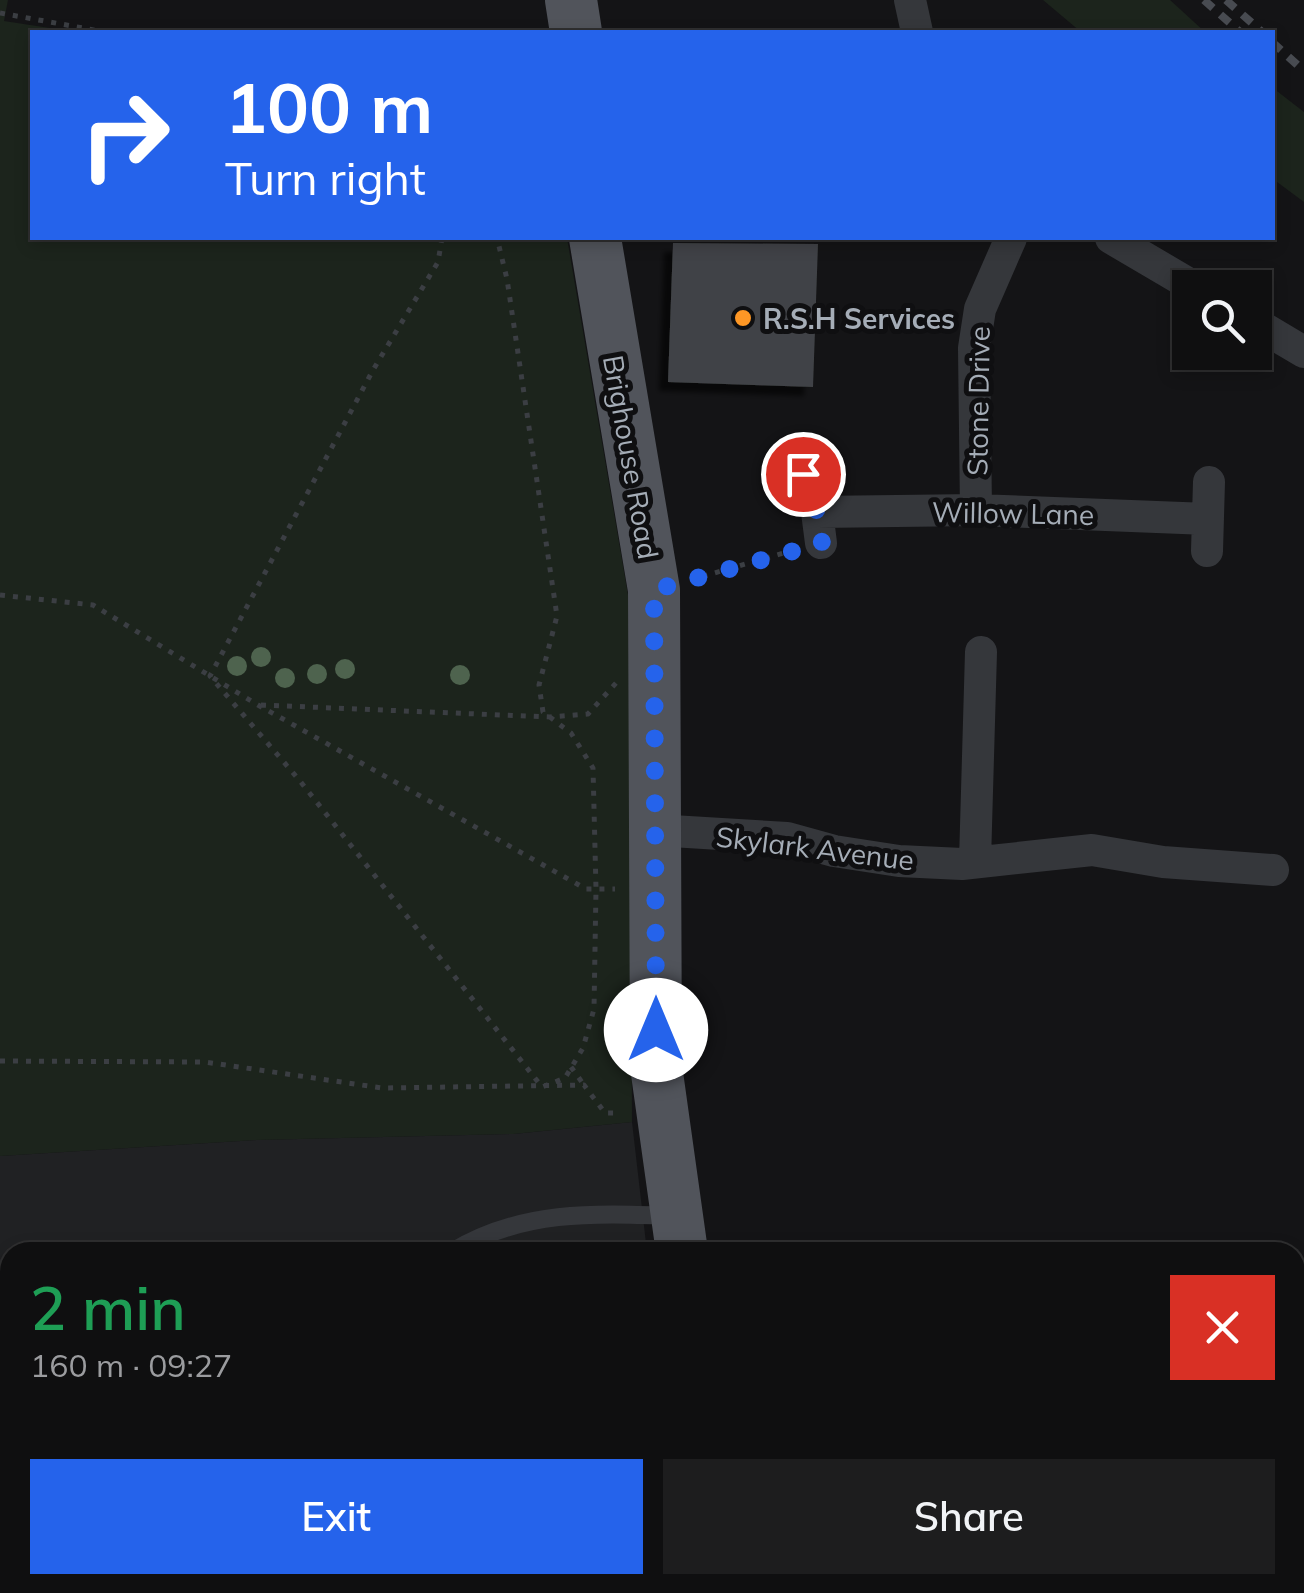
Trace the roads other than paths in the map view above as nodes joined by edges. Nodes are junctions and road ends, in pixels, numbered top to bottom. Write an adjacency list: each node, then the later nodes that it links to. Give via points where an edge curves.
1 (910, 0): 2 (street)
2 (916, 30)
3 (594, 240): 13 (main road, Brighouse Road, via 654,590)
4 (1011, 240): 11 (street, Stone Drive, via 980,309 974,348)
5 (1113, 240): 6 (street)
6 (1172, 274)
7 (1272, 332): 8 (street)
8 (1304, 352)
9 (803, 474): 11 (street, Willow Lane, via 819,527)
10 (1209, 482): 11 (street, Willow Lane, via 1207,535)
11 (976, 510)
12 (981, 652): 14 (street)
13 (656, 830): 14 (street, Skylark Avenue, via 787,838 899,861); 16 (main road, Brighouse Road, via 656,1066)
14 (974, 861): 15 (street, Skylark Avenue, via 1092,850)
15 (1272, 870)
16 (680, 1234): 17 (lane, via 595,1214 524,1221)
17 (475, 1242)

